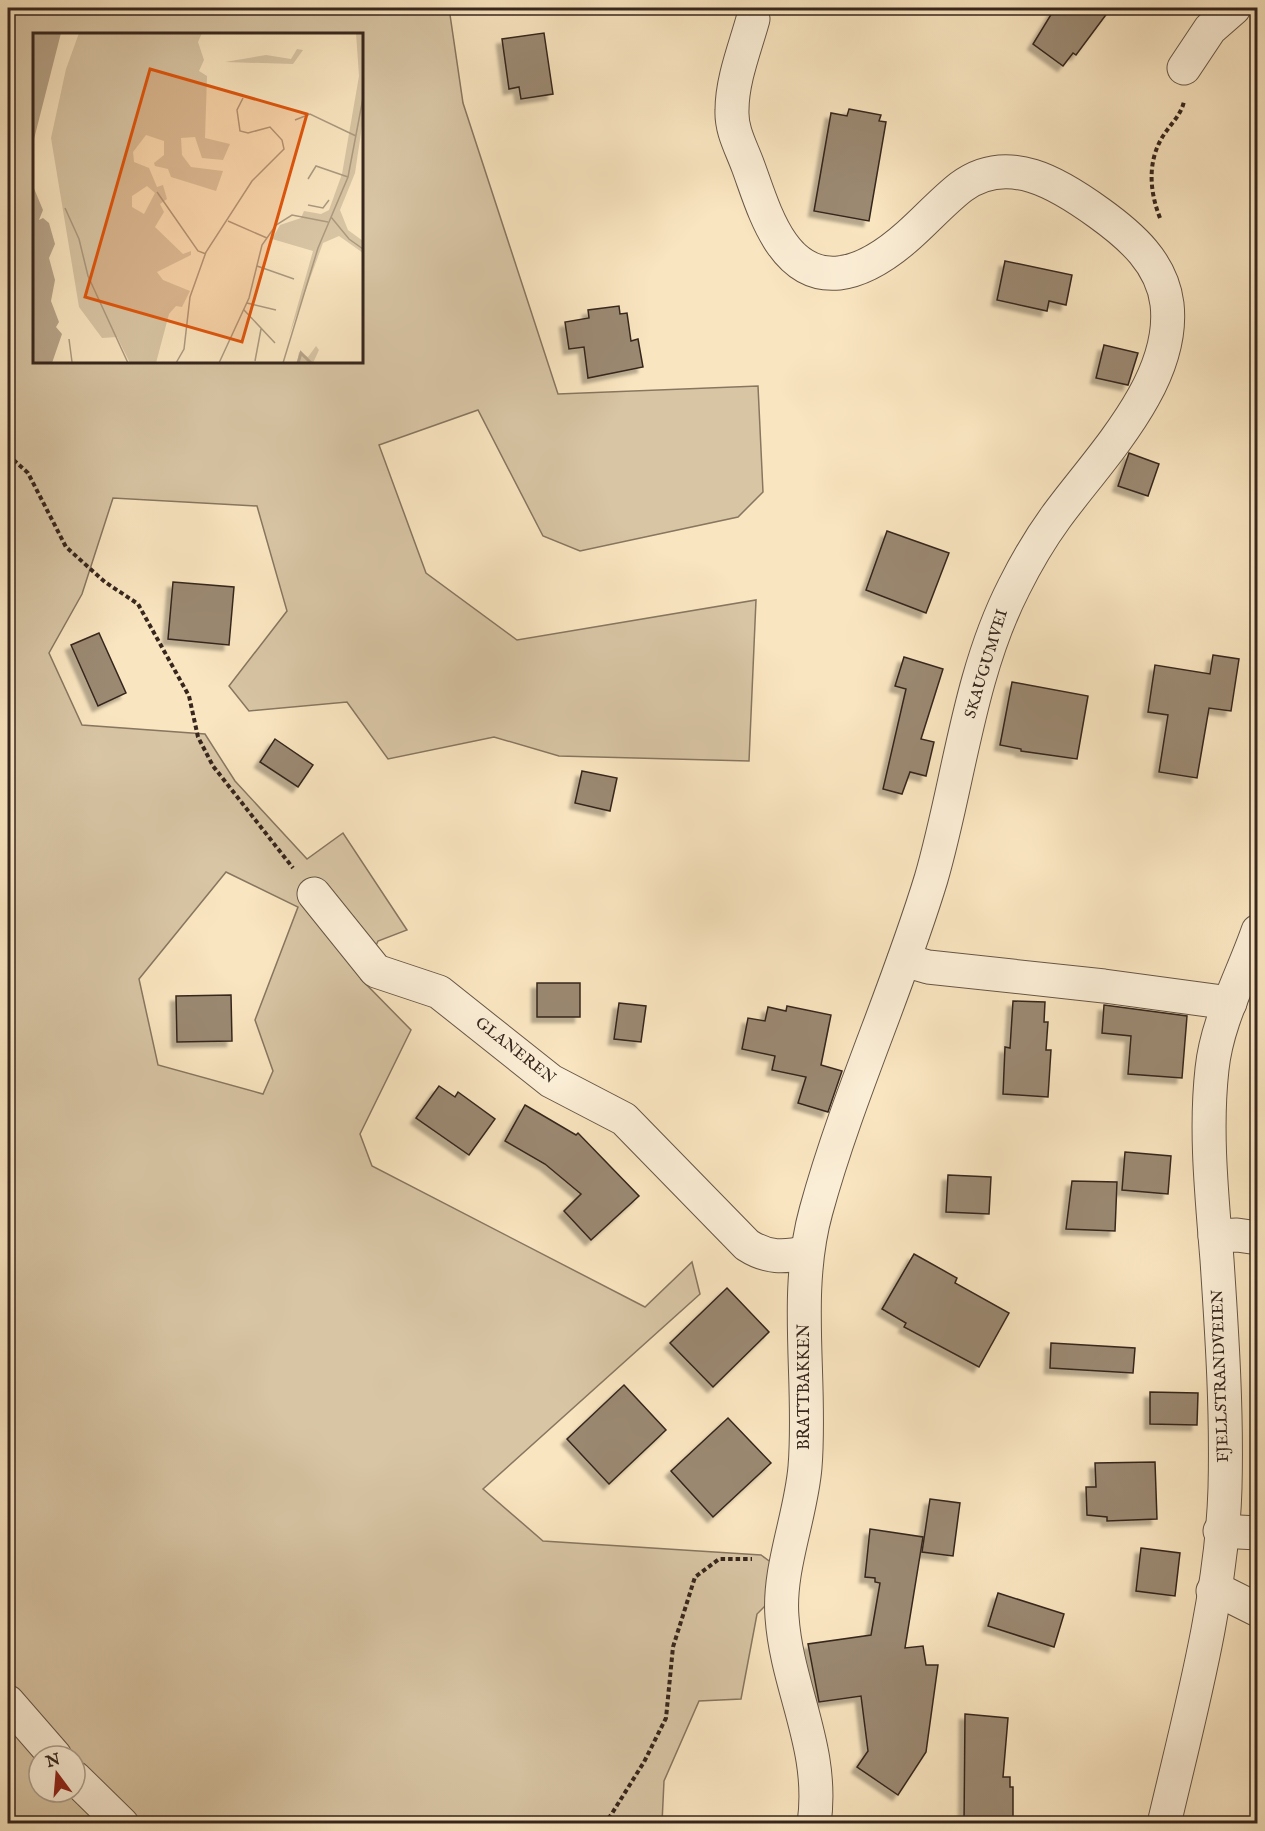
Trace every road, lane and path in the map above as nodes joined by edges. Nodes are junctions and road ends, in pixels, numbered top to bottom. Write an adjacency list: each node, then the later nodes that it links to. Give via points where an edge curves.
1 (1234, 8): 3 (street, via 1210,29)
2 (753, 19): 8 (street, SKAUGUMVEI, via 733,92 731,117 771,229 785,249 805,264 822,272 839,273 868,264 894,248 964,185 982,175 1018,172 1055,185 1137,243 1163,286 1167,306 1166,334 1153,381 1038,543 1001,614 972,708 940,848)
3 (1184, 68): 4 (path, via 1187,87 1183,108 1163,136 1151,171 1151,191)
4 (1161, 220)
5 (8, 455): 6 (path, via 28,473 66,547 105,582 138,604 189,696 198,737 213,766)
6 (314, 894): 12 (street, GLANEREN, via 376,971 439,992 551,1081 624,1119 747,1245 760,1254 786,1258)
7 (1257, 931): 9 (street, FJELLSTRANDVEIEN)
8 (904, 960): 9 (street, via 928,967); 12 (street, BRATTBAKKEN, via 859,1078 816,1209)
9 (1230, 1003): 10 (street, FJELLSTRANDVEIEN, via 1220,1027 1212,1069 1209,1144)
10 (1215, 1236): 11 (street); 13 (street, FJELLSTRANDVEIEN, via 1221,1315 1224,1477)
11 (1257, 1238)
12 (807, 1252): 20 (street, BRATTBAKKEN, via 806,1461 781,1609)
13 (1220, 1531): 14 (street); 16 (street, FJELLSTRANDVEIEN)
14 (1257, 1533)
15 (760, 1559): 23 (path, via 719,1559 695,1577 673,1647 666,1718 644,1762)
16 (1213, 1591): 17 (street); 26 (street, FJELLSTRANDVEIEN, via 1199,1674)
17 (1257, 1610)
18 (8, 1702): 19 (street)
19 (45, 1744)
20 (815, 1764): 24 (street, BRATTBAKKEN); 25 (street)
21 (87, 1790): 22 (street)
22 (122, 1824)
23 (603, 1824)
24 (813, 1824)
25 (834, 1824)
26 (1164, 1824)

